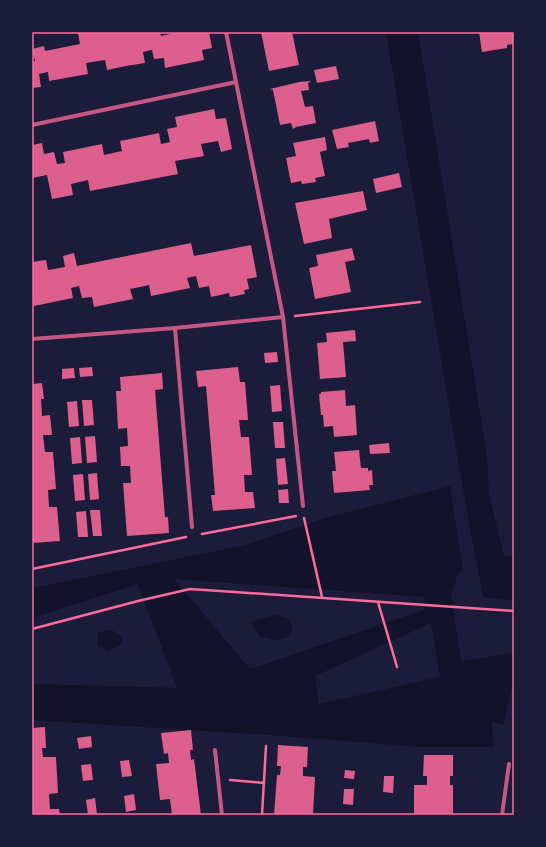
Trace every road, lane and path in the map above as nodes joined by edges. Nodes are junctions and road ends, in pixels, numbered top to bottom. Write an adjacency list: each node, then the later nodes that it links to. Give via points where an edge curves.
1 (226, 32): 2 (street)
2 (236, 82): 3 (street); 5 (street)
3 (32, 125)
4 (420, 302): 5 (path)
5 (283, 317): 6 (street); 8 (street)
6 (174, 328): 7 (street); 11 (street)
7 (32, 339)
8 (303, 506)
9 (304, 515): 15 (path)
10 (296, 516): 12 (path)
11 (192, 527)
12 (194, 536)
13 (187, 537): 14 (path)
14 (32, 569)
15 (322, 597): 16 (path); 18 (path, via 190,589)
16 (378, 602): 17 (path); 19 (path)
17 (514, 611)
18 (32, 629)
19 (398, 667)
20 (266, 746): 24 (path)
21 (215, 750): 23 (street)
22 (509, 764): 27 (street)
23 (218, 778): 24 (path); 25 (street)
24 (264, 783): 26 (path)
25 (222, 815)
26 (262, 815)
27 (502, 815)

